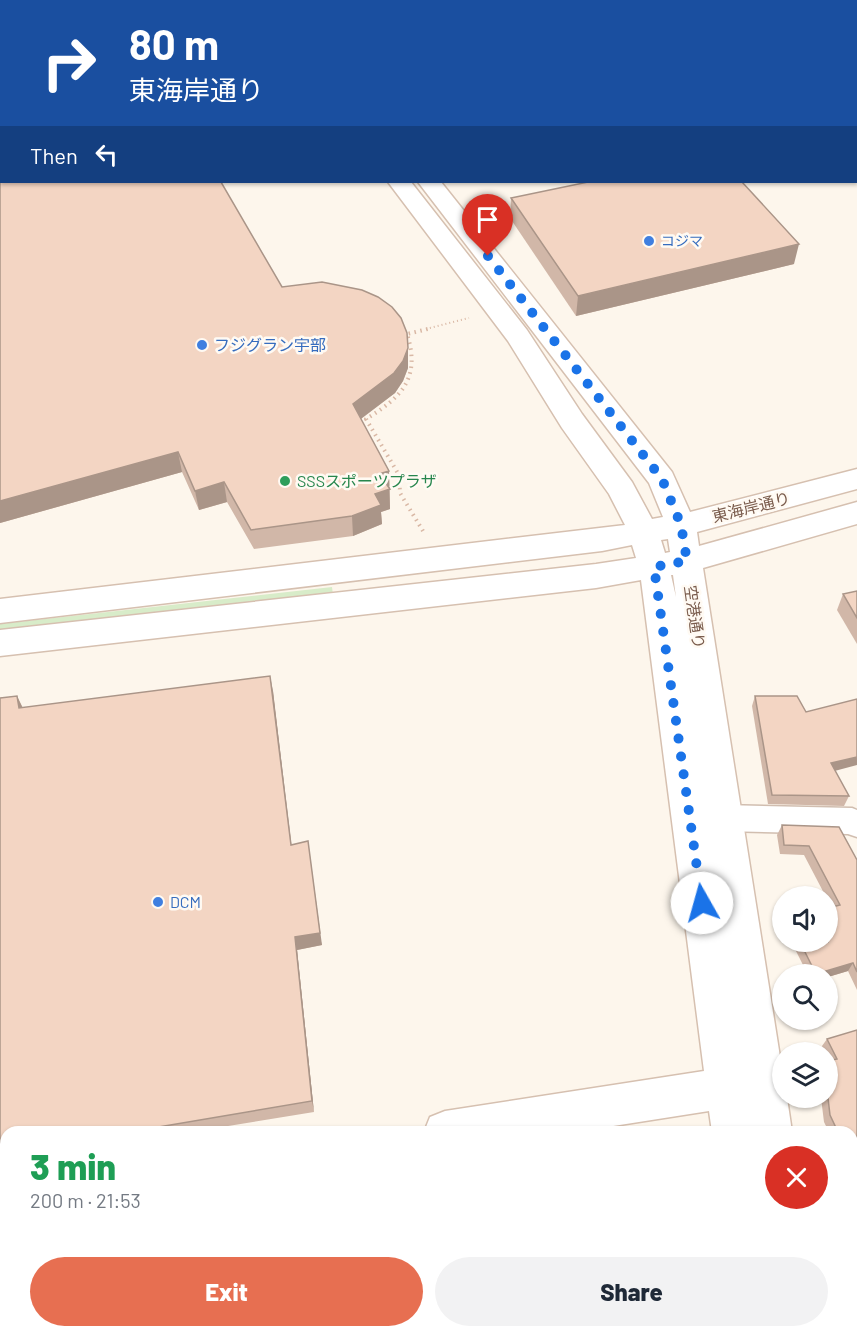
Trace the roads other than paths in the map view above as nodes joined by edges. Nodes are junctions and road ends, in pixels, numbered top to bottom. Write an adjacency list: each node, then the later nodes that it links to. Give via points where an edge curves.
1 (400, 183): 6 (street, 空港通り, via 518,336 572,421 622,489)
2 (430, 183): 5 (street, 空港通り, via 662,479)
3 (857, 479): 5 (street, 東海岸通り)
4 (857, 513): 7 (street, 東海岸通り)
5 (681, 525): 6 (street, 東海岸通り); 7 (street, 空港通り)
6 (644, 533): 7 (street, 空港通り); 8 (street, 東海岸通り)
7 (670, 564): 9 (street, 東海岸通り, via 596,576); 10 (street, 空港通り); 12 (street, 空港通り)
8 (0, 611)
9 (0, 644)
10 (723, 818): 11 (street); 15 (street, 空港通り)
11 (857, 824)
12 (727, 1088): 13 (street); 14 (street, 空港通り)
13 (483, 1126)
14 (732, 1126)
15 (770, 1126)

